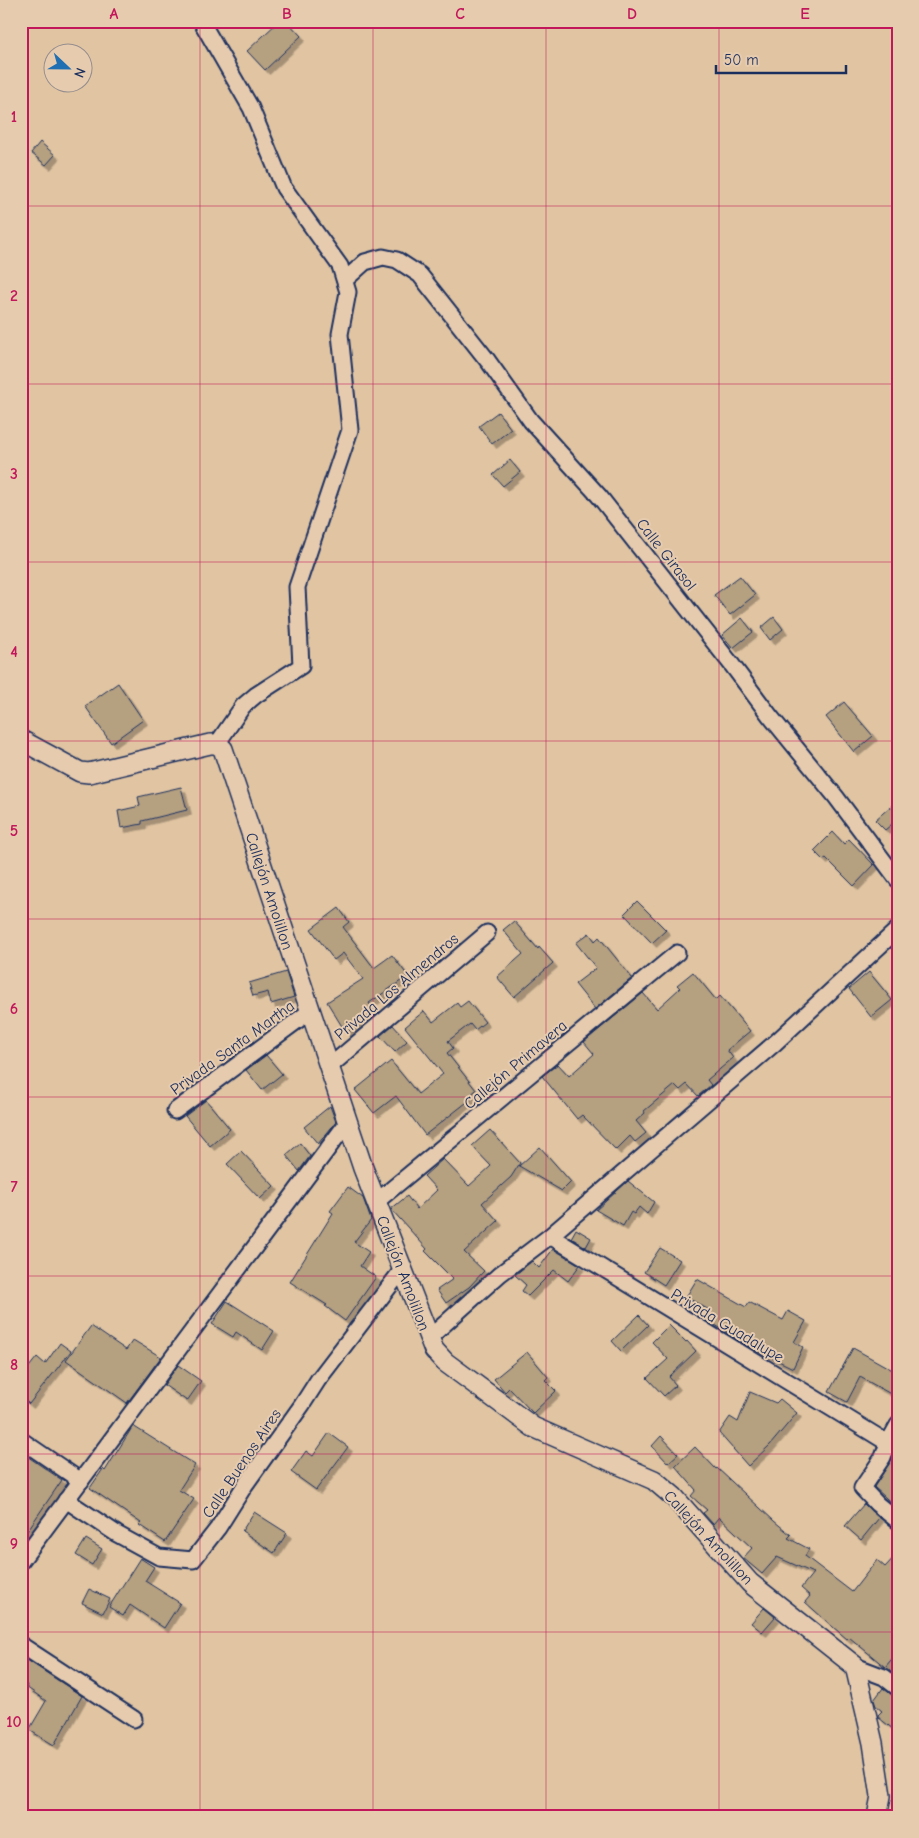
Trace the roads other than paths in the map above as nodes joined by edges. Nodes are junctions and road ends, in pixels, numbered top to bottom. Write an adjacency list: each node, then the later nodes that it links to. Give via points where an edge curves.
1 (201, 21): 2 (street, via 251,108 284,188 340,266)
2 (345, 280): 4 (street, via 348,292 340,334 350,430 297,587 301,666 244,706); 5 (street, Calle Girasol, via 365,262 383,257 397,260 420,274 531,421 599,496)
3 (21, 740): 4 (street, via 80,772 90,773)
4 (217, 744): 9 (street, Callejón Amolillon, via 223,749)
5 (898, 880)
6 (898, 929): 14 (street, via 775,1044)
7 (487, 933): 10 (street, Privada Los Almendros)
8 (677, 953): 13 (street, Callejón Primavera)
9 (309, 1012): 10 (street, Callejón Amolillon); 11 (street, Privada Santa Martha)
10 (329, 1067): 12 (street, Callejón Amolillon)
11 (175, 1111)
12 (347, 1123): 13 (street, Callejón Amolillon); 20 (street)
13 (376, 1202): 15 (street, Callejón Amolillon)
14 (550, 1236): 16 (street, via 500,1274); 19 (street, Privada Guadalupe)
15 (402, 1270): 16 (street, Callejón Amolillon); 21 (street, Calle Buenos Aires, via 318,1380 193,1560 159,1557)
16 (429, 1338): 25 (street, Callejón Amolillon, via 434,1350 446,1362 533,1427 654,1480 674,1496 750,1583)
17 (898, 1425): 19 (street)
18 (21, 1440): 20 (street)
19 (888, 1443): 22 (street, via 884,1457 862,1488)
20 (81, 1481): 21 (street)
21 (66, 1500): 23 (street)
22 (898, 1521)
23 (21, 1561)
24 (21, 1644): 27 (street)
25 (855, 1666): 26 (street, via 884,1676); 28 (street, via 873,1742 881,1796)
26 (898, 1688)
27 (134, 1719)
28 (877, 1817)

